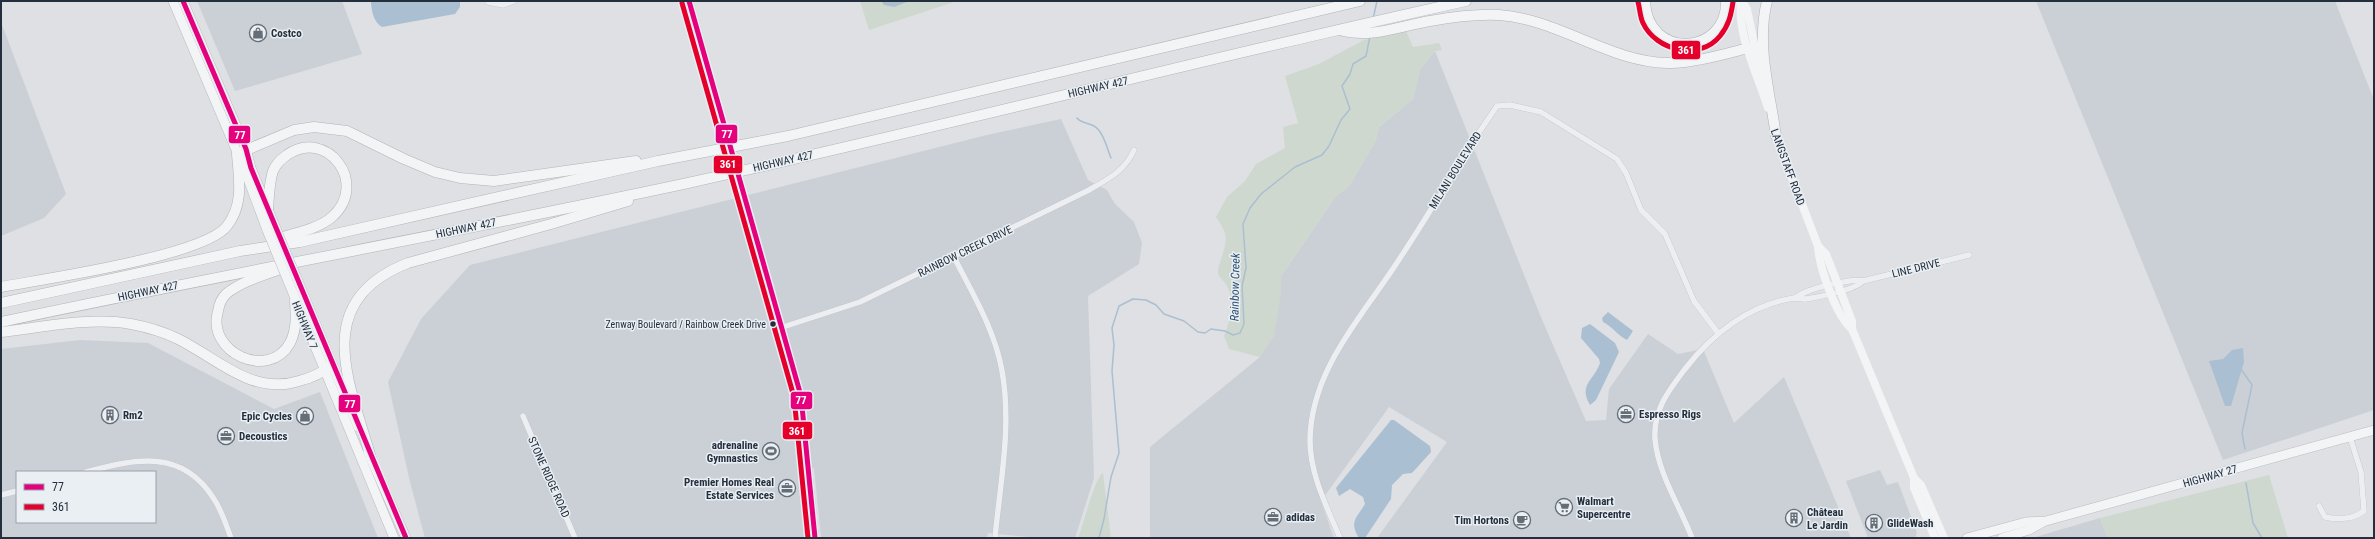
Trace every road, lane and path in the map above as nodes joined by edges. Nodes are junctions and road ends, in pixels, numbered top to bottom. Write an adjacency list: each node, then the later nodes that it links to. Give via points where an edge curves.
1 (173, 1): 16 (main road, HIGHWAY 7)
2 (183, 1): 16 (main road, HIGHWAY 7)
3 (514, 1): 10 (street, via 503,5)
4 (689, 1): 33 (street, bridge)
5 (1466, 1): 12 (highway, HIGHWAY 427, via 1392,17)
6 (1645, 1): 7 (highway, via 1646,15 1651,27 1660,37 1674,44 1708,38 1720,27 1726,10)
7 (1726, 1)
8 (1741, 1): 13 (main road, LANGSTAFF ROAD, via 1740,10)
9 (1767, 1): 14 (highway, via 1762,19 1764,64)
10 (488, 2)
11 (1355, 2): 17 (highway, HIGHWAY 427, via 788,136)
12 (1360, 30): 13 (highway, via 1394,28 1478,16 1520,18 1630,57 1669,64); 18 (highway, HIGHWAY 427, via 1340,30)
13 (1751, 47): 14 (main road, LANGSTAFF ROAD, via 1755,77 1761,86)
14 (1776, 136): 21 (main road, LANGSTAFF ROAD)
15 (1134, 150): 24 (street, RAINBOW CREEK DRIVE, via 1128,164 1113,177)
16 (242, 152): 17 (highway, via 294,130 328,127 347,131 436,172 460,178 494,181 629,161); 19 (main road, HIGHWAY 7); 20 (main road, HIGHWAY 7); 27 (highway, via 237,209 226,227 215,236 190,248 162,255)
17 (658, 161): 22 (highway, HIGHWAY 427, via 300,242)
18 (684, 183): 25 (highway, HIGHWAY 427); 41 (highway, via 551,224 408,263 388,271 376,280 356,303 344,339 346,373)
19 (268, 210): 20 (main road, HIGHWAY 7); 22 (highway, via 269,188 274,170 290,153 304,148 321,150 330,154 342,167 347,192 332,217 320,225)
20 (271, 230): 26 (main road, HIGHWAY 7, bridge)
21 (1818, 246): 28 (main road, LANGSTAFF ROAD, via 1826,254); 29 (main road, LANGSTAFF ROAD, via 1819,259)
22 (240, 251): 31 (highway, HIGHWAY 427)
23 (1969, 255): 28 (street, LINE DRIVE, via 1863,281 1859,285)
24 (954, 257): 33 (street, RAINBOW CREEK DRIVE, via 860,302); 53 (street, via 989,327 1003,375 1006,408)
25 (310, 259): 30 (highway, via 236,287 225,295 215,320 218,335 228,349 240,356 253,361 265,360 290,343 296,323); 32 (highway, HIGHWAY 427)
26 (293, 280): 30 (main road, HIGHWAY 7); 37 (main road, HIGHWAY 7)
27 (1, 287)
28 (1839, 288): 29 (street, LINE DRIVE); 34 (main road, LANGSTAFF ROAD, via 1852,321)
29 (1830, 290): 34 (main road, LANGSTAFF ROAD, via 1845,324); 36 (street, LINE DRIVE, via 1802,293 1795,298 1770,304 1726,326)
30 (295, 301): 37 (main road, HIGHWAY 7)
31 (1, 303)
32 (1, 322)
33 (780, 328): 52 (street, via 801,396)
34 (1852, 329): 43 (main road, LANGSTAFF ROAD)
35 (1, 332): 37 (highway, via 107,321 146,327 177,338 241,376 264,385 291,384)
36 (1718, 333): 54 (street, MILANI BOULEVARD, via 1694,301 1665,234 1641,210 1626,173 1617,159 1540,112 1510,105 1497,106 1400,258 1342,343 1323,378 1314,405 1310,440 1315,476); 55 (street, LINE DRIVE, via 1696,353 1672,384 1662,401 1656,422 1657,453)
37 (328, 368): 41 (main road, HIGHWAY 7); 49 (main road, HIGHWAY 7)
38 (523, 416): 51 (street, STONE RIDGE ROAD)
39 (2374, 430): 40 (main road, HIGHWAY 27)
40 (2350, 437): 46 (street, via 2360,472 2364,511 2358,516 2334,519 2325,517); 47 (main road, HIGHWAY 27)
41 (371, 458): 50 (main road, HIGHWAY 7)
42 (90, 471): 48 (street, via 147,459 177,465 205,486 215,500)
43 (1914, 478): 56 (main road, LANGSTAFF ROAD, via 1914,488); 57 (main road, LANGSTAFF ROAD, via 1921,485)
44 (16, 491): 45 (street)
45 (1, 495)
46 (2319, 506)
47 (2046, 521): 58 (main road, HIGHWAY 27, via 2026,522); 59 (main road, HIGHWAY 27, via 2029,530)
48 (231, 538)
49 (394, 538)
50 (406, 538)
51 (575, 538)
52 (815, 538)
53 (995, 538)
54 (1340, 538)
55 (1692, 538)
56 (1935, 538)
57 (1944, 538)
58 (1967, 538)
59 (2002, 538)

